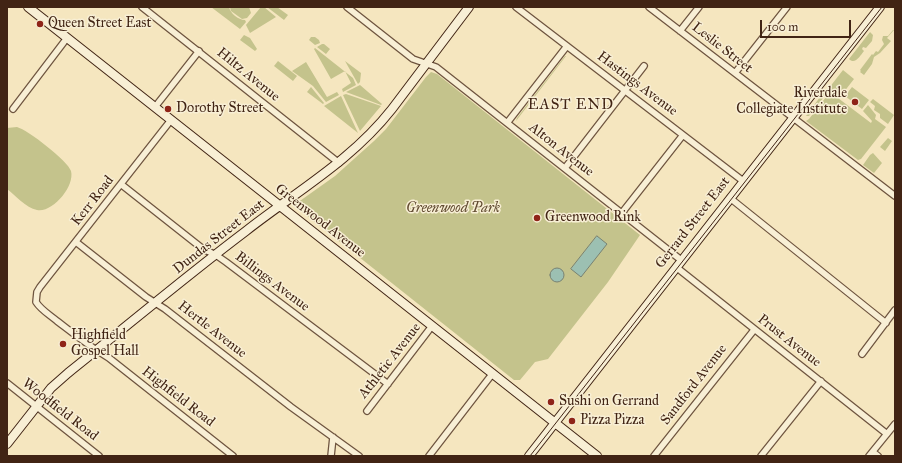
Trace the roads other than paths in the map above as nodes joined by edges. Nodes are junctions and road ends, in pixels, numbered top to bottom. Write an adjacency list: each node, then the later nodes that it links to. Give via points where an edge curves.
1 (28, 7): 11 (street, Greenwood Avenue)
2 (142, 7): 13 (street, Hiltz Avenue)
3 (347, 7): 14 (street, Alton Avenue, via 413,59)
4 (469, 7): 14 (street, Dundas Street East)
5 (516, 7): 12 (street, Hastings Avenue)
6 (649, 7): 10 (street, Leslie Street)
7 (699, 7): 10 (street)
8 (787, 7): 16 (street)
9 (880, 7): 20 (street, Gerrard Street East)
10 (680, 31): 16 (street, Leslie Street)
11 (66, 38): 18 (street, Greenwood Avenue); 19 (street)
12 (567, 46): 17 (street, Hastings Avenue); 22 (street)
13 (199, 51): 18 (street); 24 (street, Hiltz Avenue)
14 (426, 64): 22 (street, Alton Avenue, via 436,67); 24 (street, Dundas Street East, via 379,126)
15 (644, 66): 17 (street)
16 (735, 73): 20 (street, Leslie Street)
17 (625, 91): 23 (street, Hastings Avenue); 25 (street)
18 (155, 107): 21 (street, Greenwood Avenue)
19 (13, 109)
20 (793, 118): 26 (street, Gerrard Street East); 28 (street, Leslie Street)
21 (171, 120): 27 (street, Kerr Road); 30 (street, Greenwood Avenue)
22 (507, 123): 25 (street, Alton Avenue)
23 (683, 135): 26 (street, Hastings Avenue); 31 (street)
24 (339, 163): 30 (street, Dundas Street East)
25 (565, 168): 31 (street, Alton Avenue)
26 (743, 182): 29 (street, Gerrard Street East)
27 (122, 185): 32 (street, Kerr Road); 33 (street, Billings Avenue, via 203,249)
28 (895, 196)
29 (730, 198): 34 (street, Gerrard Street East); 38 (street)
30 (280, 206): 33 (street, Dundas Street East); 39 (street, Greenwood Avenue)
31 (621, 214): 34 (street, Alton Avenue)
32 (76, 242): 35 (street, Kerr Road, via 40,288); 36 (street, Hertle Avenue)
33 (216, 255): 36 (street, Dundas Street East); 46 (street, Billings Avenue)
34 (678, 263): 40 (street, Prust Avenue); 49 (street, Gerrard Street East)
35 (36, 298): 41 (street, Highfield Road, via 39,307)
36 (155, 303): 41 (street, Dundas Street East); 52 (street, Hertle Avenue, via 166,309 290,408)
37 (895, 310): 38 (street)
38 (886, 323): 42 (street)
39 (432, 326): 43 (street, Greenwood Avenue); 46 (street, Athletic Avenue)
40 (754, 330): 44 (street, Prust Avenue); 62 (street, Sandford Avenue)
41 (96, 350): 47 (street, Dundas Street East, via 51,388); 56 (street, Highfield Road)
42 (862, 354)
43 (493, 373): 49 (street, Greenwood Avenue); 59 (street)
44 (821, 382): 51 (street, Prust Avenue); 63 (street)
45 (7, 383): 47 (street, Woodfield Road)
46 (388, 384): 48 (street, Athletic Avenue)
47 (36, 406): 53 (street, Dundas Street East); 55 (street, Woodfield Road)
48 (367, 411)
49 (554, 423): 60 (street, Gerrard Street East); 61 (street, Greenwood Avenue)
50 (895, 424): 51 (street)
51 (887, 434): 54 (street)
52 (333, 437): 57 (street); 58 (street, Hertle Avenue)
53 (7, 444)
54 (871, 454): 64 (street)
55 (99, 456)
56 (233, 456)
57 (332, 456)
58 (360, 456)
59 (428, 456)
60 (528, 456)
61 (597, 456)
62 (654, 456)
63 (761, 456)
64 (878, 456)

